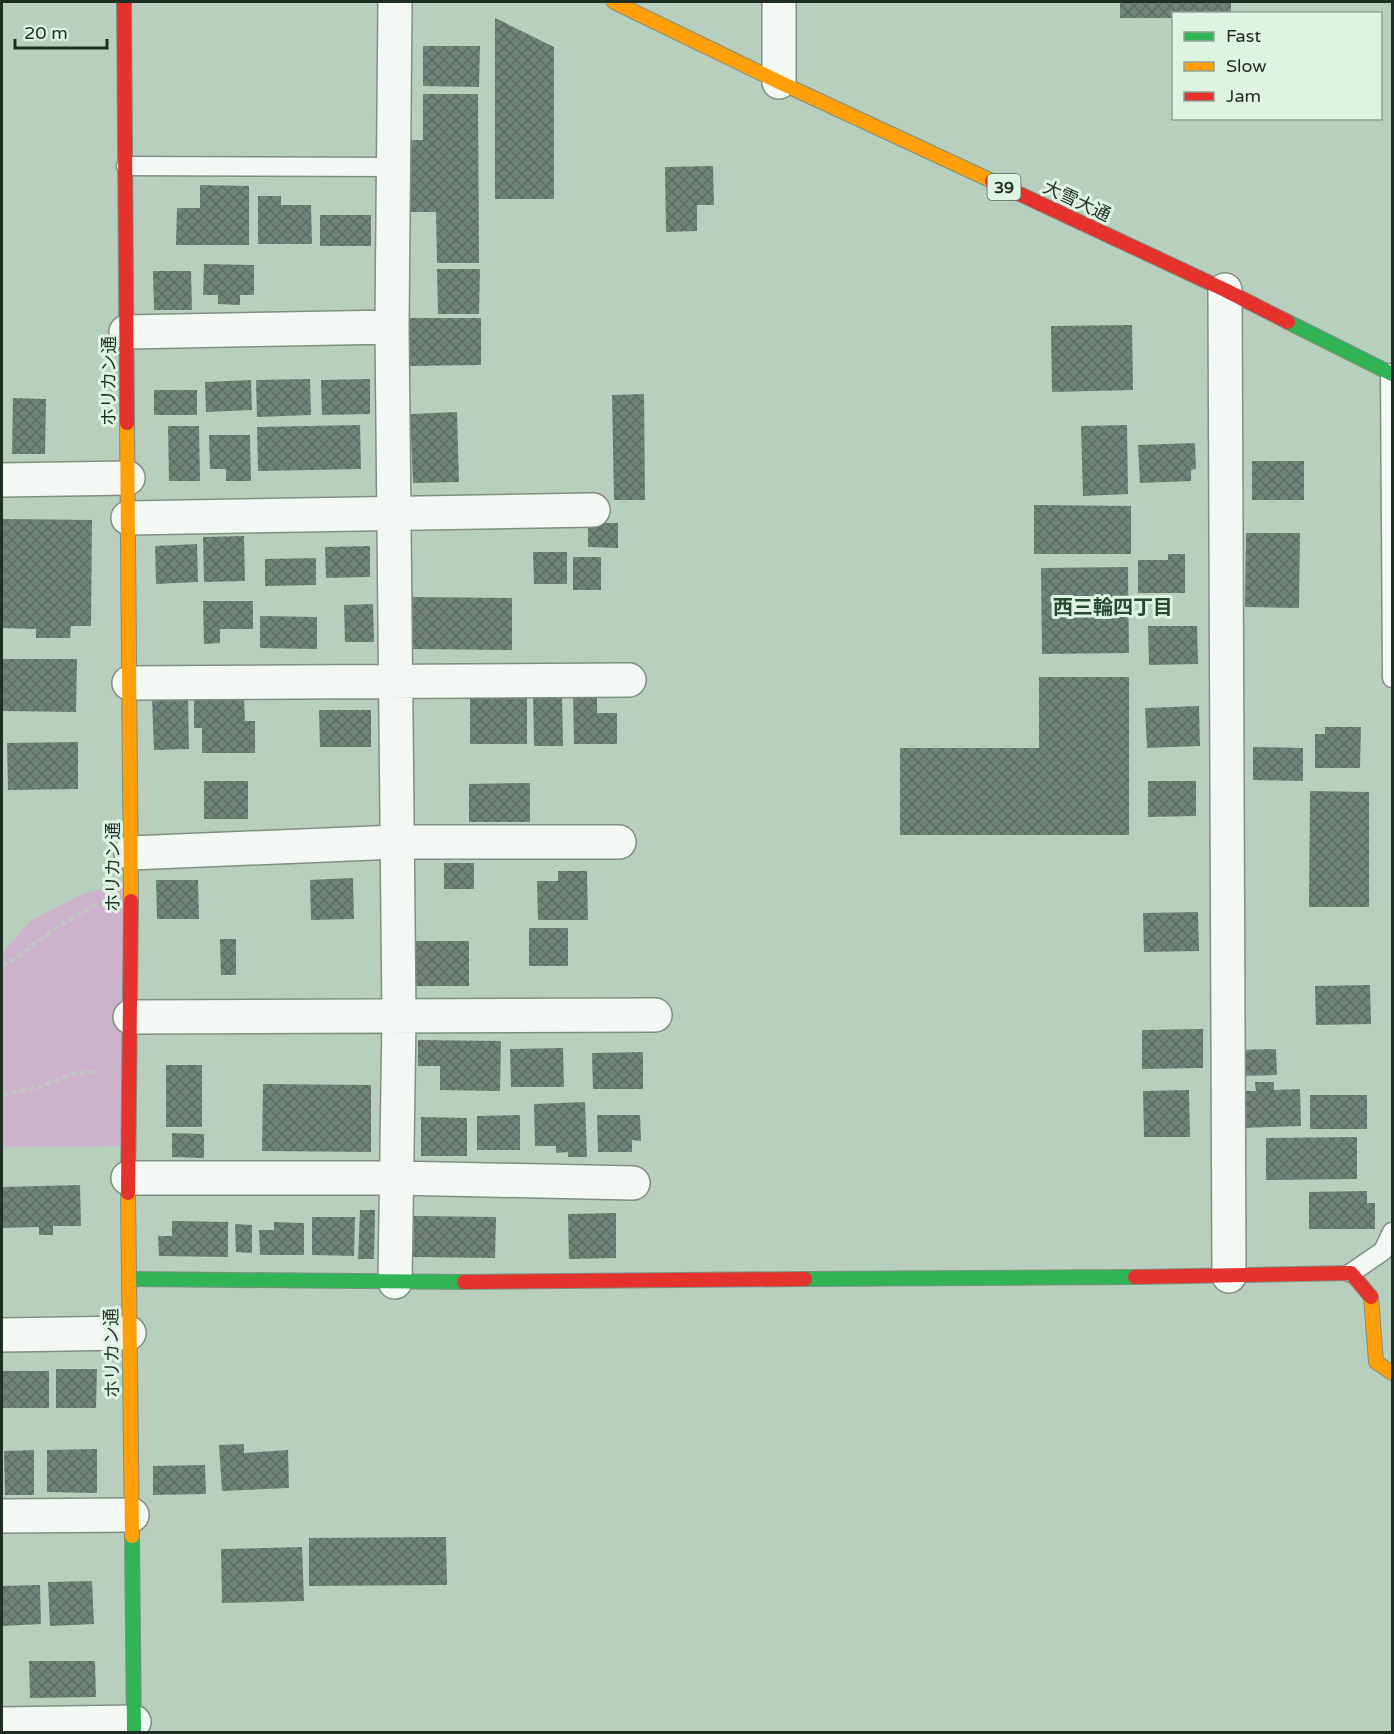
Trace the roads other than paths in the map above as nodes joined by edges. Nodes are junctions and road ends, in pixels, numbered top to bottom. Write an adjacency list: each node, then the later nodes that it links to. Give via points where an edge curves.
1 (124, 2): 6 (main road, ホリカン通)
2 (395, 2): 7 (street)
3 (614, 2): 5 (main road, 大雪大通 / 39)
4 (778, 2): 5 (street)
5 (779, 82): 8 (main road, 大雪大通 / 39)
6 (126, 166): 7 (lane); 10 (main road, ホリカン通)
7 (394, 167): 9 (street)
8 (1225, 290): 11 (main road, 大雪大通 / 39); 32 (street)
9 (392, 327): 10 (street); 15 (street)
10 (126, 332): 12 (main road, ホリカン通)
11 (1391, 374): 17 (lane)
12 (128, 478): 13 (street); 16 (main road, ホリカン通)
13 (2, 480)
14 (593, 510): 15 (street)
15 (394, 514): 16 (street); 18 (street)
16 (128, 518): 20 (main road, ホリカン通)
17 (1392, 678)
18 (396, 680): 19 (street); 20 (street); 21 (street)
19 (629, 680)
20 (129, 682): 23 (main road, ホリカン通)
21 (397, 842): 22 (street); 23 (street); 26 (street)
22 (619, 842)
23 (131, 853): 25 (main road, ホリカン通)
24 (655, 1015): 26 (street)
25 (130, 1017): 26 (street); 27 (main road, ホリカン通)
26 (399, 1017): 28 (street)
27 (128, 1178): 28 (street); 33 (main road, ホリカン通)
28 (396, 1178): 29 (street); 34 (street)
29 (633, 1183)
30 (1392, 1232): 31 (lane, via 1383,1251)
31 (1351, 1273): 32 (main road); 37 (main road, via 1372,1299 1376,1362)
32 (1229, 1276): 34 (main road)
33 (129, 1279): 34 (main road); 35 (main road, ホリカン通)
34 (395, 1282)
35 (129, 1333): 36 (street); 38 (main road, ホリカン通)
36 (2, 1335)
37 (1392, 1373)
38 (132, 1515): 39 (street); 41 (main road, ホリカン通)
39 (2, 1516)
40 (2, 1724): 41 (street)
41 (134, 1727)

